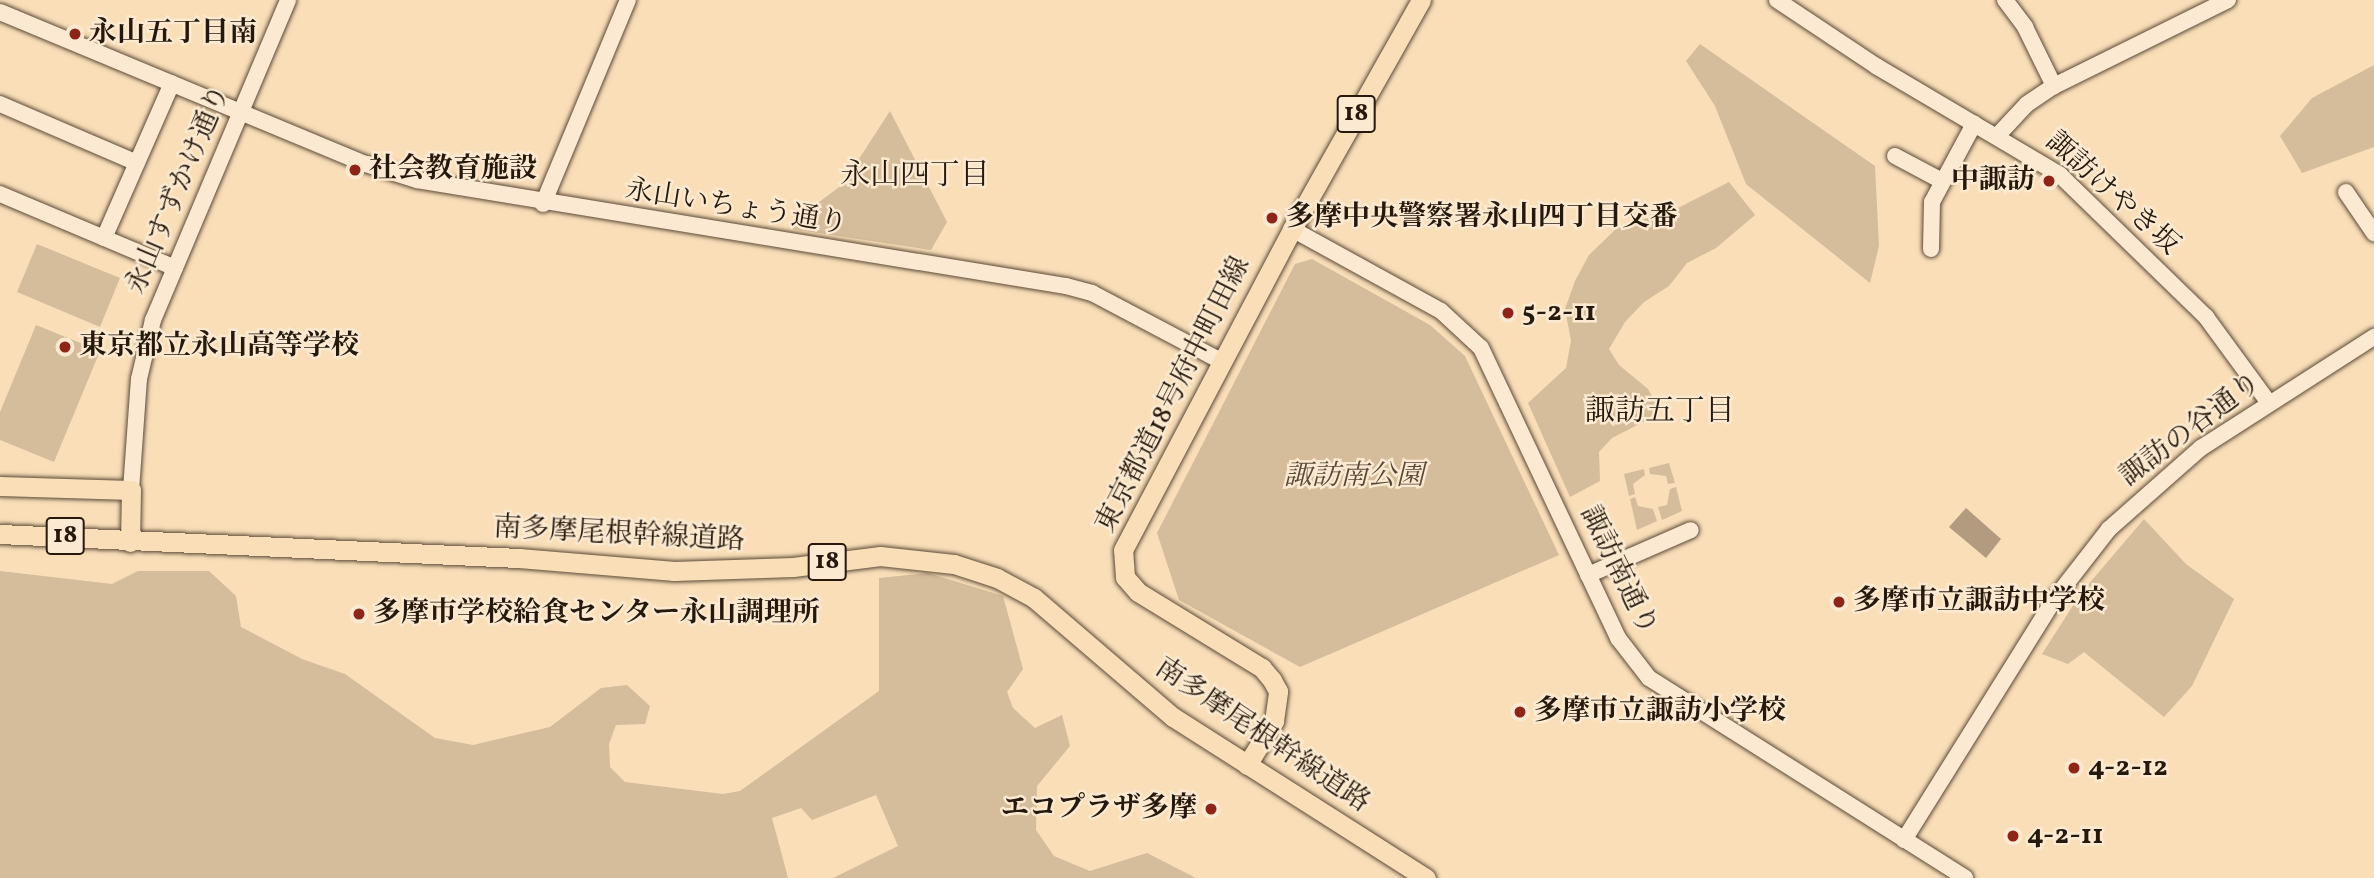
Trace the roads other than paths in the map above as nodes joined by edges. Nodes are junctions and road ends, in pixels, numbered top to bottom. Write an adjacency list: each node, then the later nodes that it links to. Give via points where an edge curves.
1 (288, 0): 11 (street, 永山すずかけ通り)
2 (628, 0): 19 (street)
3 (1421, 0): 20 (main road, 東京都道18号府中町田線 / 18)
4 (1777, 0): 12 (street, 諏訪けやき坂)
5 (2006, 0): 9 (street)
6 (2228, 0): 9 (street)
7 (2, 18): 8 (street, 永山いちょう通り)
8 (172, 83): 11 (street, 永山いちょう通り); 15 (street)
9 (2054, 86): 13 (street, via 2026,104)
10 (0, 104): 15 (street)
11 (239, 112): 19 (street, 永山いちょう通り, via 417,180); 24 (street, 永山すずかけ通り)
12 (1974, 124): 13 (street, 諏訪けやき坂); 16 (street)
13 (1998, 135): 27 (street, 諏訪けやき坂, via 2060,175 2116,226 2206,317)
14 (1895, 156): 16 (street)
15 (137, 163): 22 (street)
16 (1942, 181): 23 (street, via 1932,202)
17 (2347, 192): 21 (street)
18 (0, 194): 22 (street)
19 (543, 204): 26 (street, 永山いちょう通り, via 1066,286 1092,293)
20 (1292, 229): 26 (main road, 東京都道18号府中町田線 / 18); 34 (street, 諏訪南通り, via 1441,311 1481,348)
21 (2374, 233)
22 (104, 238): 24 (street)
23 (1931, 249)
24 (175, 268): 29 (street, 永山すずかけ通り, via 153,320 139,379)
25 (2374, 337): 27 (street, 諏訪の谷通り)
26 (1221, 361): 35 (main road, 東京都道18号府中町田線 / 18, via 1129,534 1122,565 1138,592 1262,668 1272,680 1278,691 1275,720)
27 (2269, 403): 36 (street, 諏訪の谷通り, via 2158,481 2086,556)
28 (0, 486): 29 (main road)
29 (131, 489): 32 (main road)
30 (1691, 530): 34 (street)
31 (0, 534): 32 (main road, 南多摩尾根幹線道路 / 18)
32 (130, 542): 33 (main road, 南多摩尾根幹線道路 / 18, via 110,547); 35 (main road, 南多摩尾根幹線道路 / 18, via 519,558 674,571 793,567 880,556 941,562 982,572 1034,598 1158,704)
33 (0, 545)
34 (1588, 575): 36 (street, 諏訪南通り, via 1628,653 1661,688)
35 (1247, 765): 37 (main road, 南多摩尾根幹線道路 / 18)
36 (1905, 840): 38 (street, 諏訪南通り)
37 (1426, 878)
38 (1965, 878)

